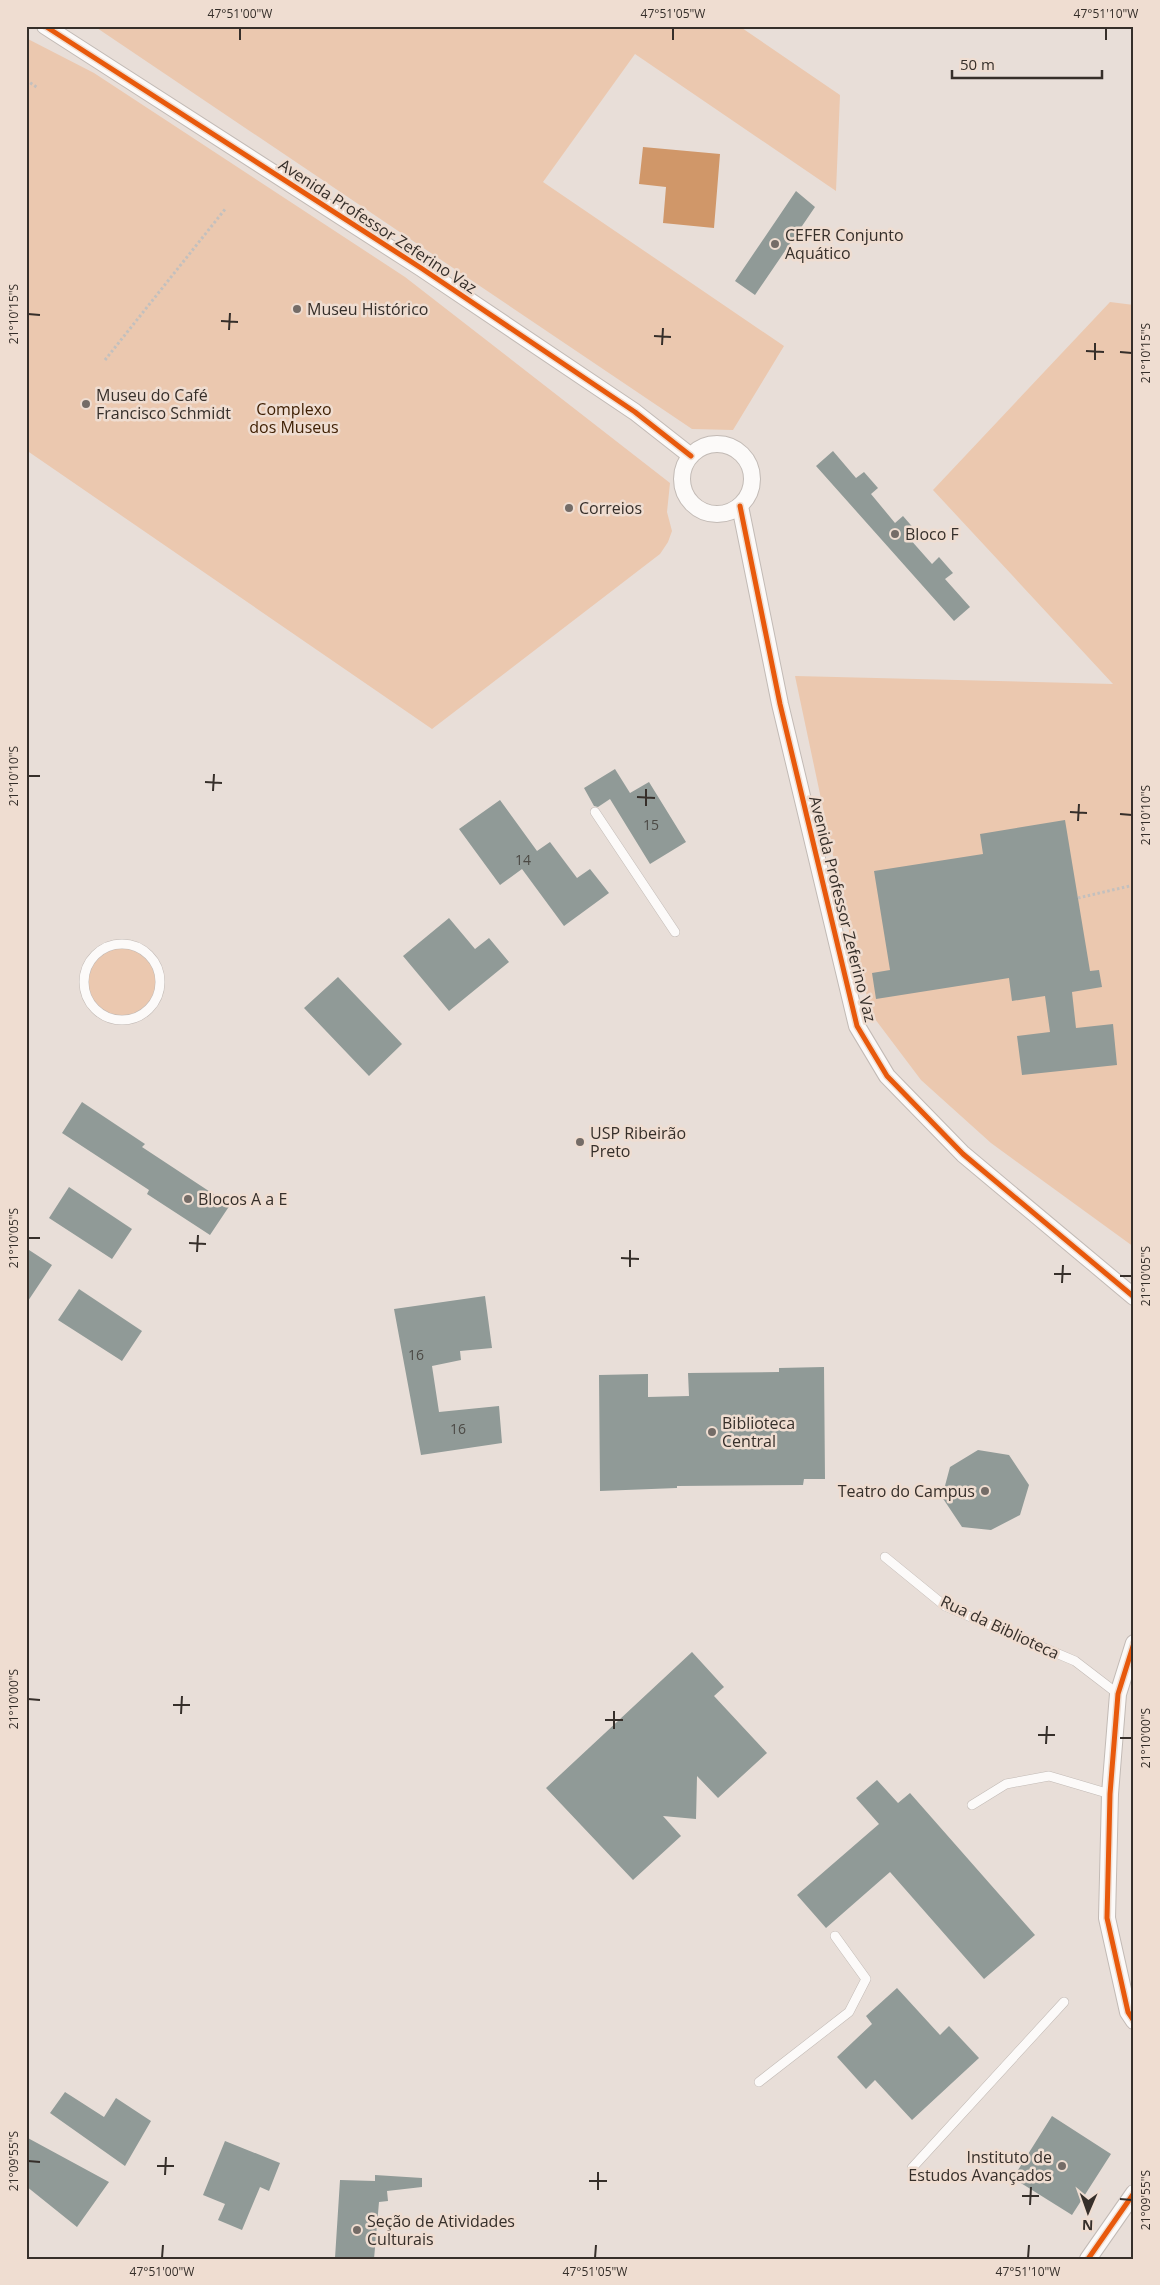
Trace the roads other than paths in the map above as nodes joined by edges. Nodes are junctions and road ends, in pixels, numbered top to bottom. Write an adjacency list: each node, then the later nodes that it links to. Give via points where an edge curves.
1 (46, 26): 2 (street, Avenida Professor Zeferino Vaz, via 421,268 635,412)
2 (691, 456): 3 (street, via 684,468 682,482 686,496 695,506 718,514); 3 (street, via 701,448 713,445 731,448 745,458 751,472 751,488)
3 (740, 506): 7 (street, Avenida Professor Zeferino Vaz, via 780,704 857,1026 887,1076 963,1154)
4 (596, 812): 5 (lane)
5 (675, 932)
6 (91, 959): 6 (lane, via 86,970 85,992 98,1012 122,1020 134,1018 152,1007 161,982 159,970 146,951 135,945 111,945)
7 (1134, 1297)
8 (885, 1557): 10 (lane, Rua da Biblioteca, via 945,1606 1075,1661)
9 (1134, 1643): 10 (street)
10 (1118, 1694): 11 (street)
11 (1110, 1794): 12 (lane, via 1049,1776 1006,1784); 15 (street, via 1107,1918 1128,2012)
12 (972, 1805)
13 (835, 1936): 16 (lane, via 866,1979 849,2012)
14 (1064, 2002): 17 (lane)
15 (1134, 2021)
16 (759, 2082)
17 (912, 2168)
18 (1134, 2193): 19 (street)
19 (1088, 2259)

